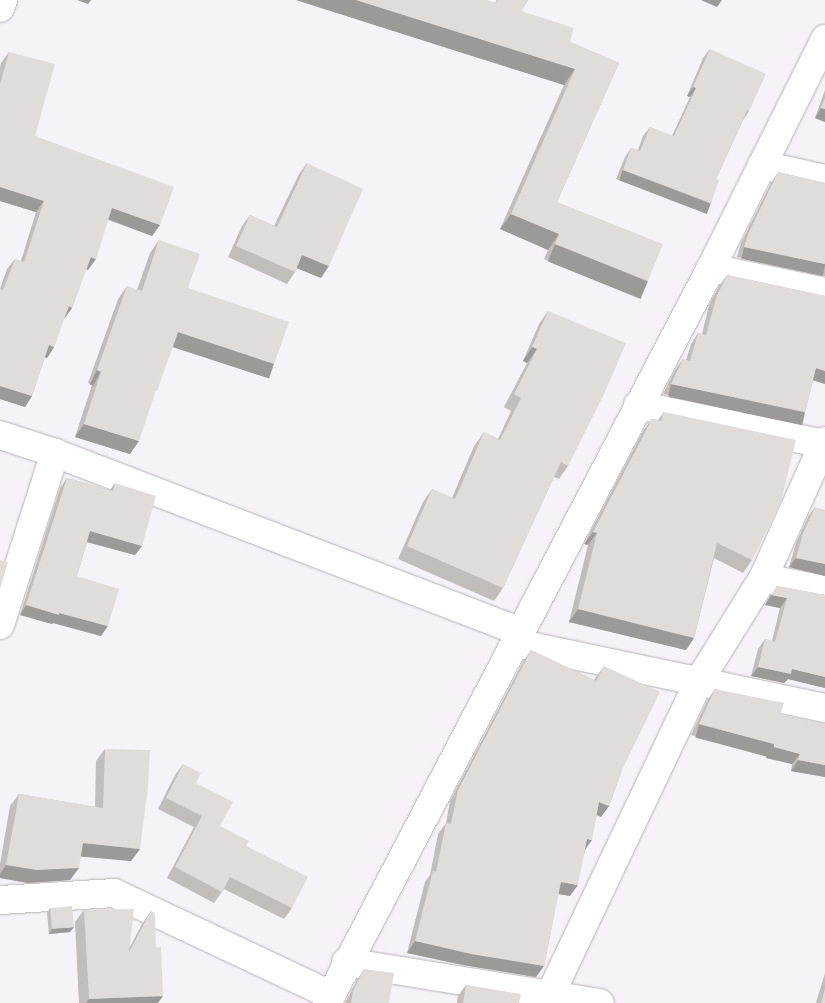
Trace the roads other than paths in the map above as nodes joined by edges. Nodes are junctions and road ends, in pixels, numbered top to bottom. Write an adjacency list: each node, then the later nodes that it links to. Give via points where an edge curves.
1 (3, 0): 2 (street)
2 (0, 8)
3 (823, 47): 4 (street)
4 (762, 165): 5 (street); 6 (street)
5 (825, 179)
6 (711, 268): 7 (street); 8 (street)
7 (825, 292)
8 (638, 405): 10 (street); 15 (street)
9 (0, 435): 11 (street)
10 (825, 443): 12 (street)
11 (55, 453): 14 (street); 15 (street)
12 (763, 578): 13 (street); 16 (street)
13 (825, 590)
14 (0, 624)
15 (518, 638): 16 (street); 19 (street)
16 (699, 681): 17 (street); 20 (street)
17 (825, 708)
18 (0, 900): 21 (street, via 114,893)
19 (346, 962): 20 (street); 21 (street)
20 (550, 995): 22 (street)
21 (329, 999)
22 (600, 1003)

